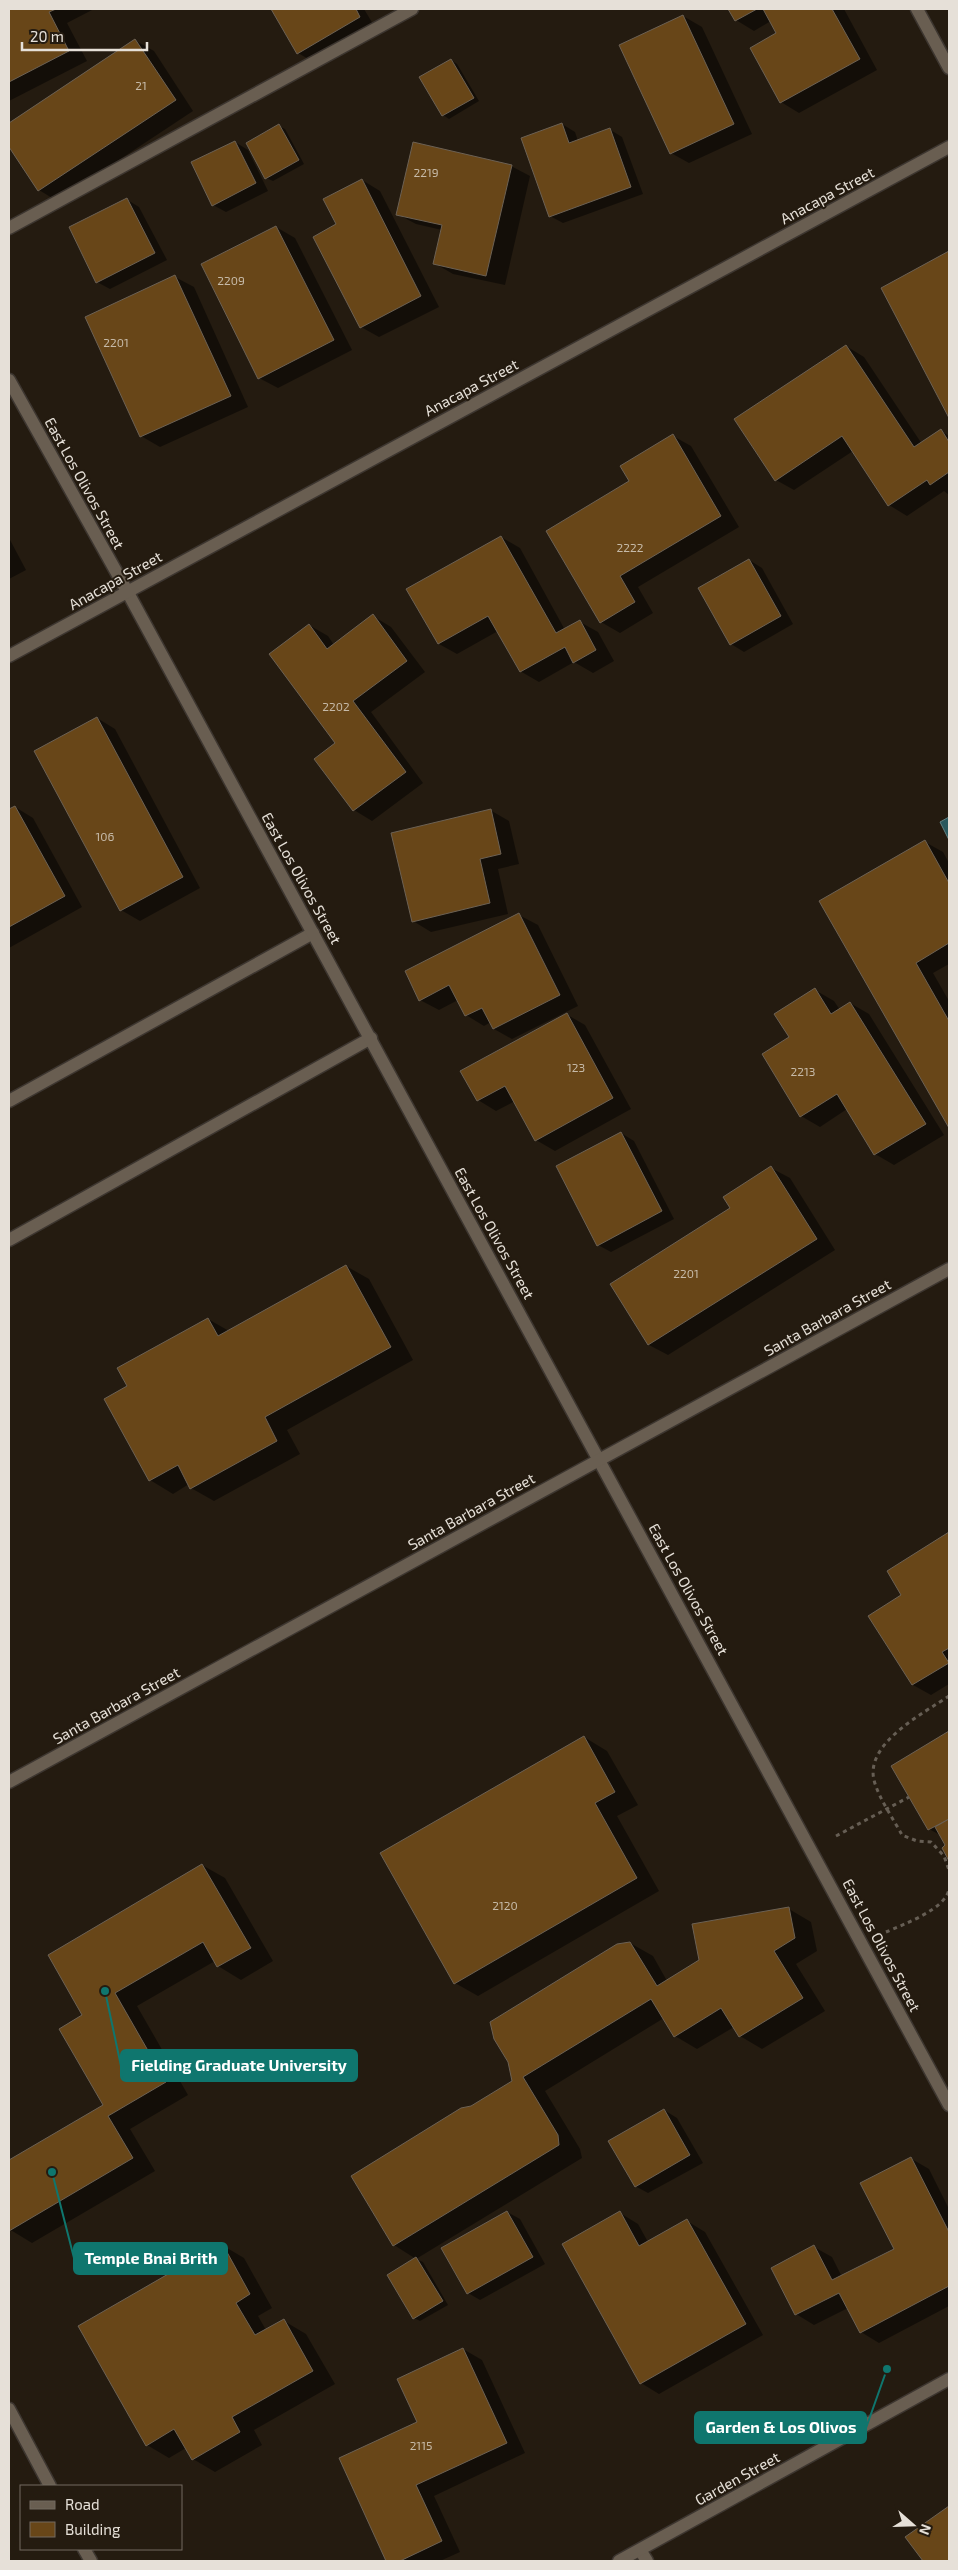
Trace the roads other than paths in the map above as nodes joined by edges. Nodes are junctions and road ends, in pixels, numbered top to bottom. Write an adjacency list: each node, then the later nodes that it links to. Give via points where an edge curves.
1 (412, 9): 5 (street)
2 (917, 9): 3 (street)
3 (949, 68)
4 (949, 148): 7 (street, Anacapa Street)
5 (9, 228)
6 (9, 380): 7 (street, East Los Olivos Street)
7 (127, 591): 8 (street, Anacapa Street); 9 (street, East Los Olivos Street)
8 (9, 656)
9 (313, 933): 10 (street, East Los Olivos Street); 11 (street)
10 (371, 1038): 12 (street); 14 (street, East Los Olivos Street)
11 (9, 1101)
12 (9, 1240)
13 (949, 1269): 14 (street, Santa Barbara Street)
14 (599, 1460): 15 (street, Santa Barbara Street); 16 (street, East Los Olivos Street)
15 (9, 1782)
16 (949, 2105)
17 (949, 2379): 21 (street, Garden Street)
18 (9, 2409): 19 (street)
19 (49, 2485)
20 (85, 2550): 22 (street)
21 (640, 2550): 23 (street, Garden Street); 24 (street)
22 (91, 2561)
23 (619, 2561)
24 (647, 2561)

